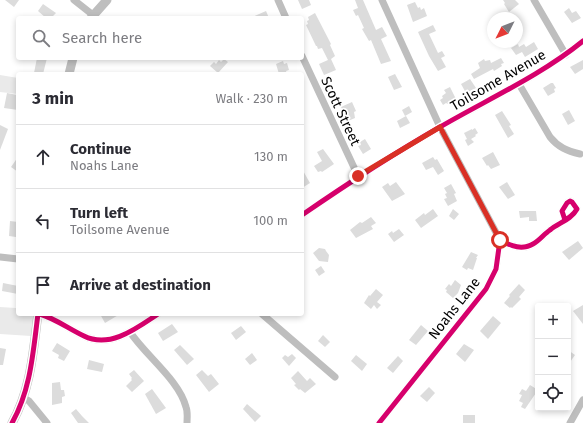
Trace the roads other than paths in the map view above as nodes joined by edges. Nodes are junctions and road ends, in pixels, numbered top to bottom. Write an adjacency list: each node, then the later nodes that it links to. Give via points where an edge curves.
1 (74, 0): 6 (street)
2 (107, 0): 6 (street)
3 (278, 0): 7 (street)
4 (382, 0): 14 (street)
5 (534, 0): 9 (street)
6 (92, 16)
7 (285, 16)
8 (583, 41): 9 (street, Toilsome Avenue)
9 (566, 55): 13 (street, Toilsome Avenue)
10 (72, 60): 12 (street)
11 (304, 60): 16 (street, Scott Street)
12 (70, 72)
13 (519, 84): 14 (street, Toilsome Avenue); 15 (street, via 556,145)
14 (440, 127): 16 (street, Toilsome Avenue); 19 (street)
15 (580, 154)
16 (358, 176): 17 (street, Toilsome Avenue)
17 (304, 214)
18 (565, 220): 19 (street, via 534,244 514,246)
19 (500, 240): 33 (street, Noahs Lane, via 496,269 486,289)
20 (0, 257): 21 (street)
21 (16, 259)
22 (39, 316): 28 (street)
23 (48, 316): 26 (street, via 90,339 120,337)
24 (155, 316): 26 (street)
25 (264, 316): 27 (street)
26 (130, 332): 32 (street, via 181,394 187,409)
27 (335, 377)
28 (24, 398): 30 (street); 31 (street)
29 (583, 400): 34 (street)
30 (12, 423)
31 (47, 423)
32 (187, 423)
33 (379, 423)
34 (570, 423)

